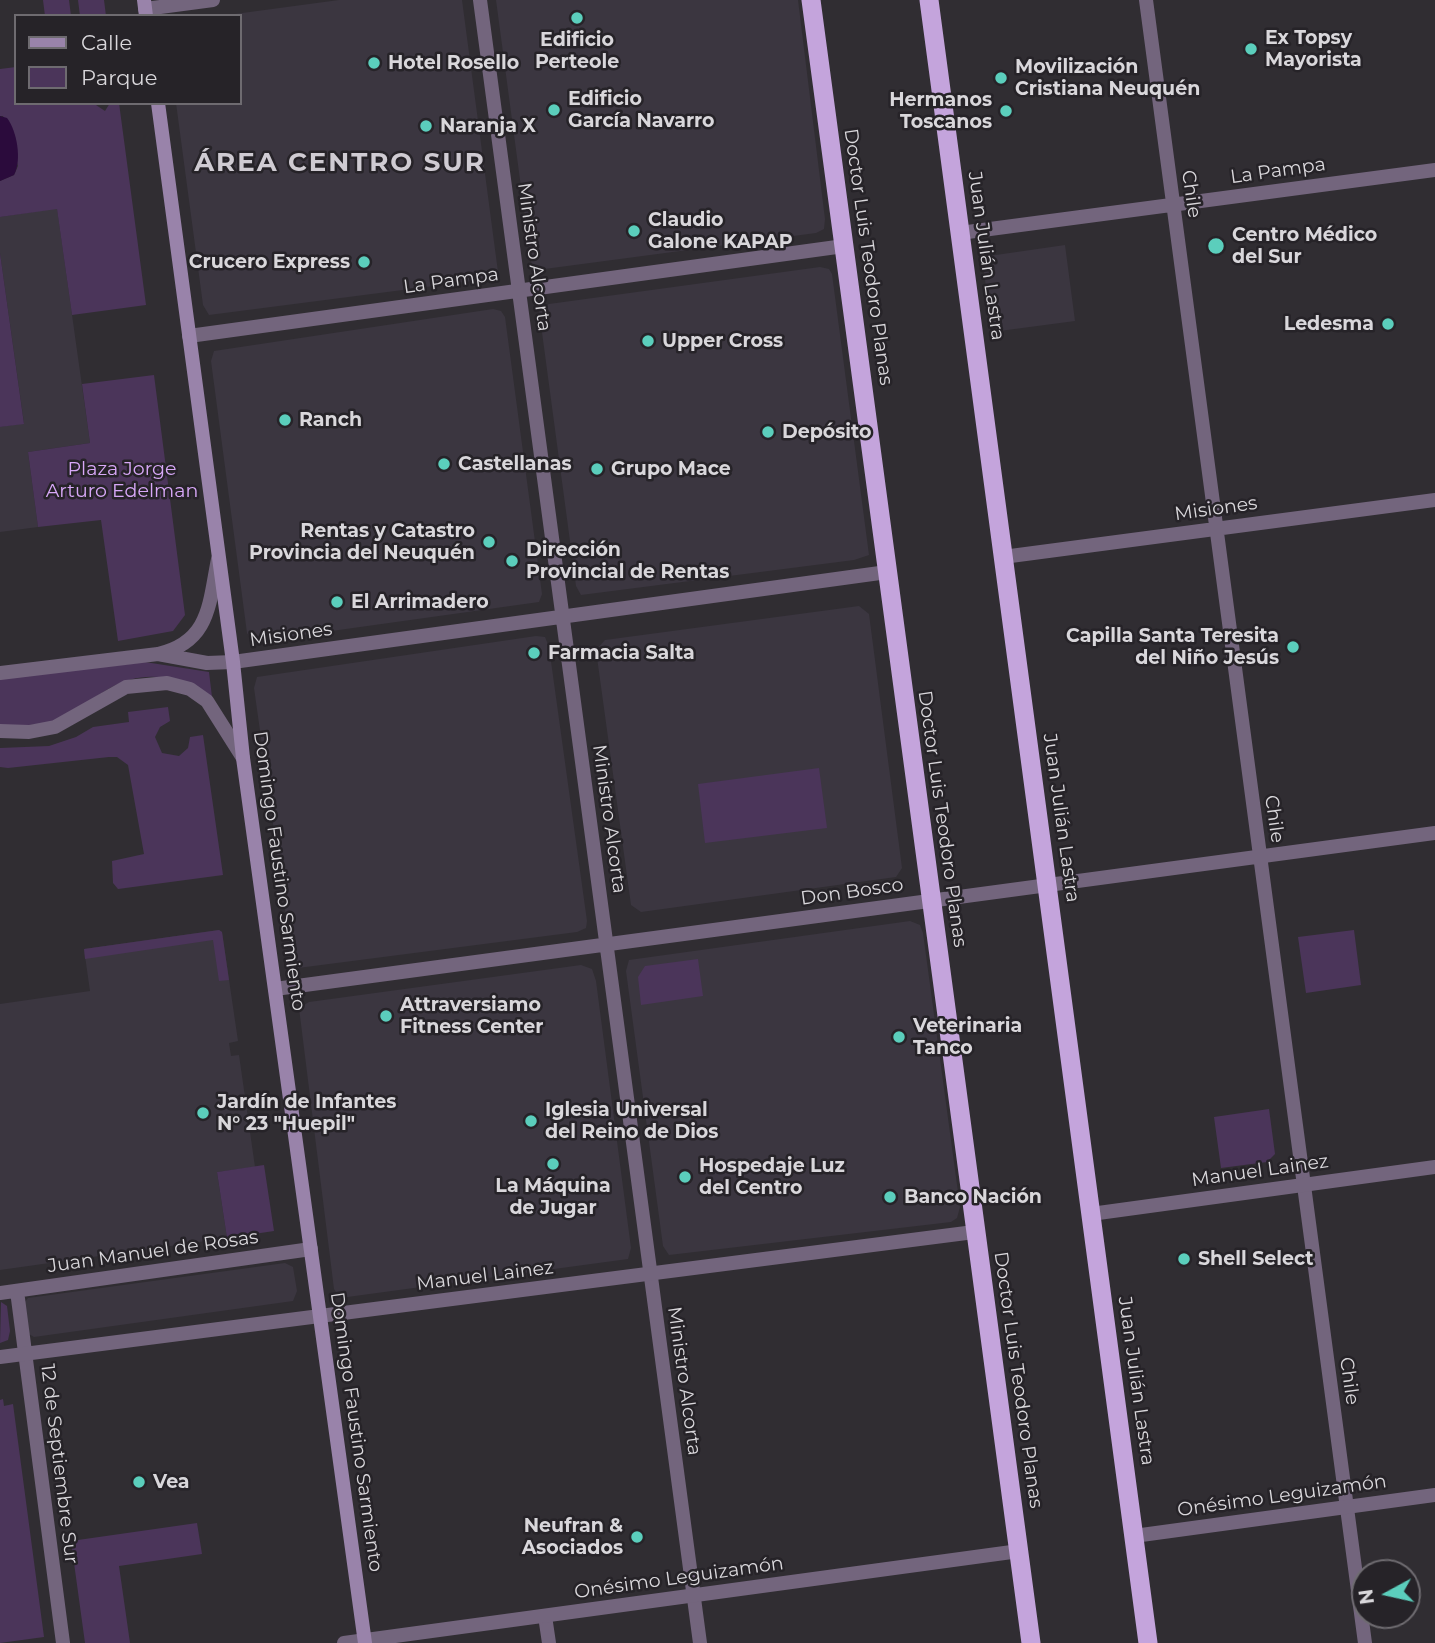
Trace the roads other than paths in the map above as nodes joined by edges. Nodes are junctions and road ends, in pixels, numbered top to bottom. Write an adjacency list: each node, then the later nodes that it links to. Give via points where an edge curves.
1 (213, 0): 6 (street)
2 (480, 0): 12 (street, Ministro Alcorta)
3 (811, 0): 11 (highway, Doctor Luis Teodoro Planas)
4 (929, 0): 10 (highway, Juan Julián Lastra)
5 (1146, 0): 9 (street, Chile)
6 (145, 8)
7 (158, 105): 13 (main road, Domingo Faustino Sarmiento)
8 (1435, 170): 9 (street, La Pampa)
9 (1173, 204): 10 (street, La Pampa); 15 (street, Chile)
10 (960, 233): 17 (highway, Juan Julián Lastra)
11 (844, 247): 12 (street, La Pampa); 18 (highway, Doctor Luis Teodoro Planas)
12 (519, 291): 13 (street, La Pampa); 19 (street, Ministro Alcorta)
13 (189, 335): 16 (main road, Domingo Faustino Sarmiento)
14 (1435, 500): 15 (street, Misiones)
15 (1216, 529): 17 (street, Misiones); 26 (street, Chile)
16 (219, 556): 20 (street, via 200,629 183,646); 21 (main road, Domingo Faustino Sarmiento)
17 (1003, 557): 27 (highway, Juan Julián Lastra)
18 (887, 572): 19 (street, Misiones); 28 (highway, Doctor Luis Teodoro Planas)
19 (563, 617): 21 (street, Misiones); 29 (street, Ministro Alcorta)
20 (158, 654): 21 (street, Misiones, via 207,663); 22 (street)
21 (233, 662): 24 (main road, Domingo Faustino Sarmiento)
22 (0, 673)
23 (0, 731): 24 (street, via 55,727 126,687 167,683 190,689 207,701)
24 (243, 758): 30 (main road, Domingo Faustino Sarmiento)
25 (1435, 834): 26 (street, Don Bosco)
26 (1260, 856): 27 (street, Don Bosco); 32 (street, Chile)
27 (1046, 883): 28 (street, Don Bosco); 33 (highway, Juan Julián Lastra)
28 (930, 901): 29 (street, Don Bosco); 34 (highway, Doctor Luis Teodoro Planas)
29 (607, 944): 30 (street, Don Bosco); 36 (street, Ministro Alcorta)
30 (275, 989): 35 (main road, Domingo Faustino Sarmiento)
31 (1435, 1167): 32 (street, Manuel Lainez)
32 (1304, 1184): 33 (street, Manuel Lainez); 43 (street, Chile)
33 (1091, 1214): 44 (highway, Juan Julián Lastra)
34 (974, 1232): 36 (street, Manuel Lainez); 45 (highway, Doctor Luis Teodoro Planas)
35 (311, 1249): 37 (street, Juan Manuel de Rosas); 39 (main road, Domingo Faustino Sarmiento)
36 (651, 1274): 39 (street, Manuel Lainez); 46 (street, Ministro Alcorta)
37 (17, 1291): 38 (street, Juan Manuel de Rosas); 40 (street, 12 de Septiembre Sur)
38 (0, 1293)
39 (320, 1316): 40 (street, Manuel Lainez); 48 (main road, Domingo Faustino Sarmiento)
40 (25, 1354): 41 (street, Manuel Lainez); 49 (street, 12 de Septiembre Sur)
41 (0, 1357)
42 (1435, 1495): 43 (street, Onésimo Leguizamón)
43 (1347, 1507): 44 (street, Onésimo Leguizamón); 55 (street, Chile)
44 (1134, 1536): 54 (highway, Juan Julián Lastra)
45 (1019, 1551): 46 (street, Onésimo Leguizamón); 53 (highway, Doctor Luis Teodoro Planas)
46 (694, 1595): 47 (street, Onésimo Leguizamón); 52 (street, Ministro Alcorta)
47 (545, 1616): 48 (street, Onésimo Leguizamón); 51 (street)
48 (365, 1642): 50 (street, Onésimo Leguizamón)
49 (63, 1643)
50 (344, 1643)
51 (549, 1643)
52 (700, 1643)
53 (1031, 1643)
54 (1148, 1643)
55 (1365, 1643)

